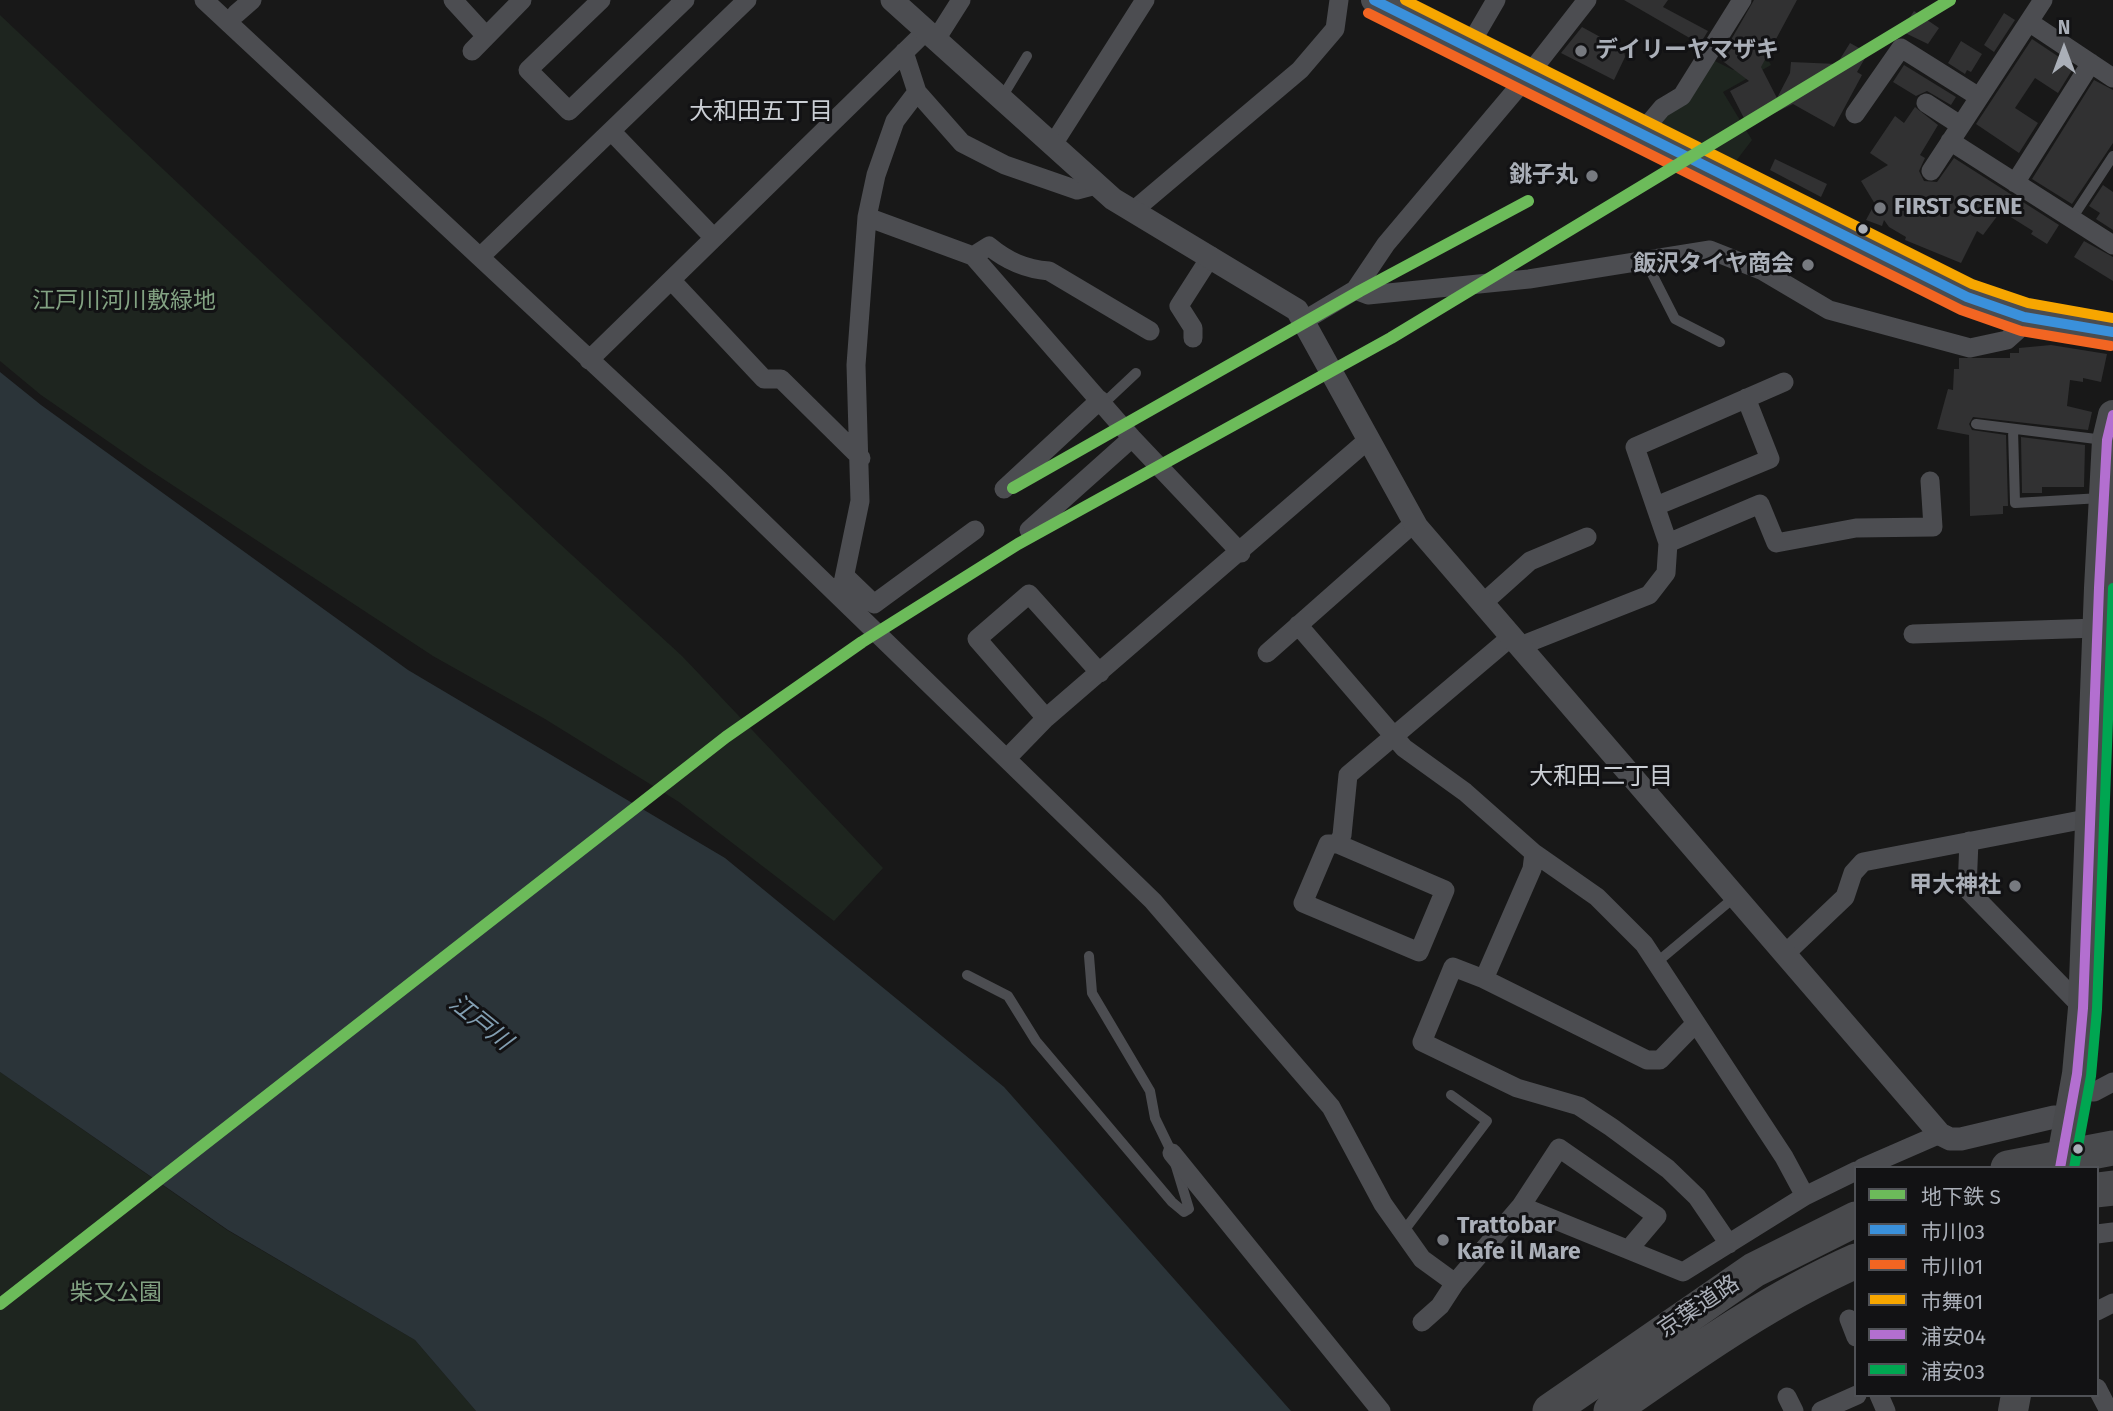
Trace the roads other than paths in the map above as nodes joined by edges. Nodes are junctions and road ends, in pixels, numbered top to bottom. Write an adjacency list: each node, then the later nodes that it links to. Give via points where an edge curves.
1 (204, 0): 48 (street)
2 (251, 0): 17 (street)
3 (453, 0): 19 (street)
4 (522, 0): 19 (street)
5 (601, 0): 6 (street, via 528,70 569,111)
6 (685, 0)
7 (747, 0): 33 (street)
8 (892, 0): 20 (street)
9 (961, 0): 20 (street)
10 (1339, 0): 41 (street, via 1335,29 1300,70)
11 (1374, 0): 21 (main road)
12 (1496, 0): 21 (street)
13 (1587, 0): 26 (street)
14 (1742, 0): 34 (street, via 1682,96 1662,108)
15 (2043, 0): 18 (street)
16 (1138, 2): 36 (street)
17 (236, 14)
18 (2029, 22): 25 (street); 29 (street)
19 (486, 36): 22 (street)
20 (930, 36): 23 (street); 30 (street)
21 (1468, 48): 26 (main road)
22 (472, 51)
23 (904, 52): 28 (street); 44 (street)
24 (1027, 56): 30 (lane)
25 (2091, 63): 27 (street); 39 (street)
26 (1526, 78): 34 (main road); 51 (street, via 1387,244)
27 (2113, 78)
28 (917, 92): 40 (street, via 962,143 983,155 1077,190); 42 (street, via 895,121)
29 (1979, 97): 32 (street, via 1901,48); 35 (street)
30 (1000, 99): 36 (street)
31 (1926, 103): 35 (street)
32 (1855, 114)
33 (612, 132): 44 (street); 48 (street)
34 (1641, 133): 52 (main road, via 1967,297)
35 (1955, 133): 38 (street); 39 (street)
36 (1052, 146): 40 (street)
37 (2113, 156): 43 (lane)
38 (1931, 171)
39 (2015, 183): 43 (street)
40 (1096, 185): 41 (street)
41 (1133, 211): 47 (street)
42 (867, 217): 46 (street); 68 (street, via 856,365)
43 (2071, 219): 45 (street)
44 (713, 238): 50 (street)
45 (2113, 245)
46 (973, 256): 54 (street, via 989,246 1005,259 1049,271); 62 (street)
47 (1211, 256): 53 (street, via 1280,297); 56 (street, via 1179,306 1193,328)
48 (480, 257): 58 (street)
49 (1645, 259): 51 (street, via 1529,279 1368,295); 52 (street, via 1710,250 1763,271 1829,310 1970,348 2007,340); 57 (lane, via 1675,319)
50 (671, 279): 58 (street); 68 (street, via 764,379 781,380)
51 (1355, 290): 53 (street)
52 (2024, 317): 55 (main road)
53 (1306, 320): 67 (street)
54 (1150, 331)
55 (2113, 331)
56 (1193, 338)
57 (1720, 342)
58 (589, 360): 79 (street)
59 (1136, 373): 62 (lane)
60 (1784, 382): 61 (street)
61 (1746, 398): 72 (street, via 1635,447); 72 (street, via 1770,459)
62 (1101, 402): 66 (street); 70 (street)
63 (1976, 424): 65 (lane)
64 (2110, 427): 65 (lane); 71 (main road)
65 (2013, 429): 71 (lane, via 2015,503)
66 (1132, 438): 75 (street); 78 (street)
67 (1369, 439): 73 (street); 78 (street)
68 (860, 458): 79 (street, via 860,501)
69 (1930, 481): 77 (street, via 1933,527 1856,528 1776,543 1760,504)
70 (1004, 489)
71 (2104, 498): 80 (main road)
72 (1656, 506): 77 (street)
73 (1414, 523): 81 (street); 82 (street)
74 (975, 530): 79 (street, via 874,604)
75 (1029, 530)
76 (1587, 537): 81 (street, via 1530,561)
77 (1668, 543): 85 (street, via 1666,573 1649,595)
78 (1241, 552): 87 (street)
79 (839, 583): 115 (street, via 1153,901 1233,990 1331,1107)
80 (2106, 587): 83 (main road)
81 (1482, 604): 85 (street)
82 (1298, 625): 86 (street); 89 (street)
83 (2098, 628): 84 (street); 91 (main road)
84 (1913, 634)
85 (1516, 641): 89 (street); 95 (street)
86 (1267, 653)
87 (1100, 673): 88 (street); 88 (street, via 1029,594 977,639)
88 (1046, 718): 90 (street)
89 (1395, 735): 93 (street, via 1348,775); 94 (street, via 1404,748 1465,792)
90 (1012, 752)
91 (2091, 818): 92 (street); 101 (main road)
92 (1969, 841): 96 (street, via 1863,862 1853,873 1845,897); 101 (street, via 1967,889)
93 (1338, 844): 93 (street, via 1328,844 1303,903 1419,952 1445,890)
94 (1534, 853): 98 (street, via 1597,897 1635,934); 100 (street, via 1532,869)
95 (1736, 896): 96 (street); 98 (lane)
96 (1786, 953): 106 (street)
97 (1089, 956): 107 (lane, via 1092,993 1150,1091 1155,1118)
98 (1656, 963): 102 (street)
99 (967, 975): 107 (lane, via 1008,996 1036,1041 1184,1213 1189,1209)
100 (1484, 979): 102 (street, via 1647,1060 1660,1060); 116 (street, via 1453,967 1422,1042 1517,1088 1579,1106 1611,1127 1697,1197)
101 (2083, 1009): 105 (main road)
102 (1695, 1024): 112 (street)
103 (2113, 1082): 105 (street)
104 (1451, 1094): 115 (lane, via 1487,1121)
105 (2072, 1105): 106 (street, via 2054,1117 1961,1139); 108 (main road)
106 (1940, 1134): 109 (street)
107 (1172, 1153): 123 (street)
108 (2086, 1154): 110 (highway)
109 (1867, 1166)
110 (2018, 1166)
111 (1854, 1172): 112 (street)
112 (1805, 1196): 116 (street)
113 (1521, 1206): 117 (street); 117 (street, via 1559,1148 1657,1216); 119 (street)
114 (1854, 1220): 124 (highway, 京葉道路, via 1754,1270)
115 (1403, 1232): 119 (street, via 1422,1259)
116 (1729, 1244): 117 (street, via 1683,1272)
117 (1629, 1249)
118 (1854, 1262): 125 (highway, 京葉道路, via 1710,1342)
119 (1455, 1283): 120 (street)
120 (1422, 1322)
121 (2099, 1392): 127 (street)
122 (1854, 1396): 126 (street)
123 (1381, 1411)
124 (1550, 1411)
125 (1611, 1411)
126 (1821, 1411)
127 (2109, 1411)

